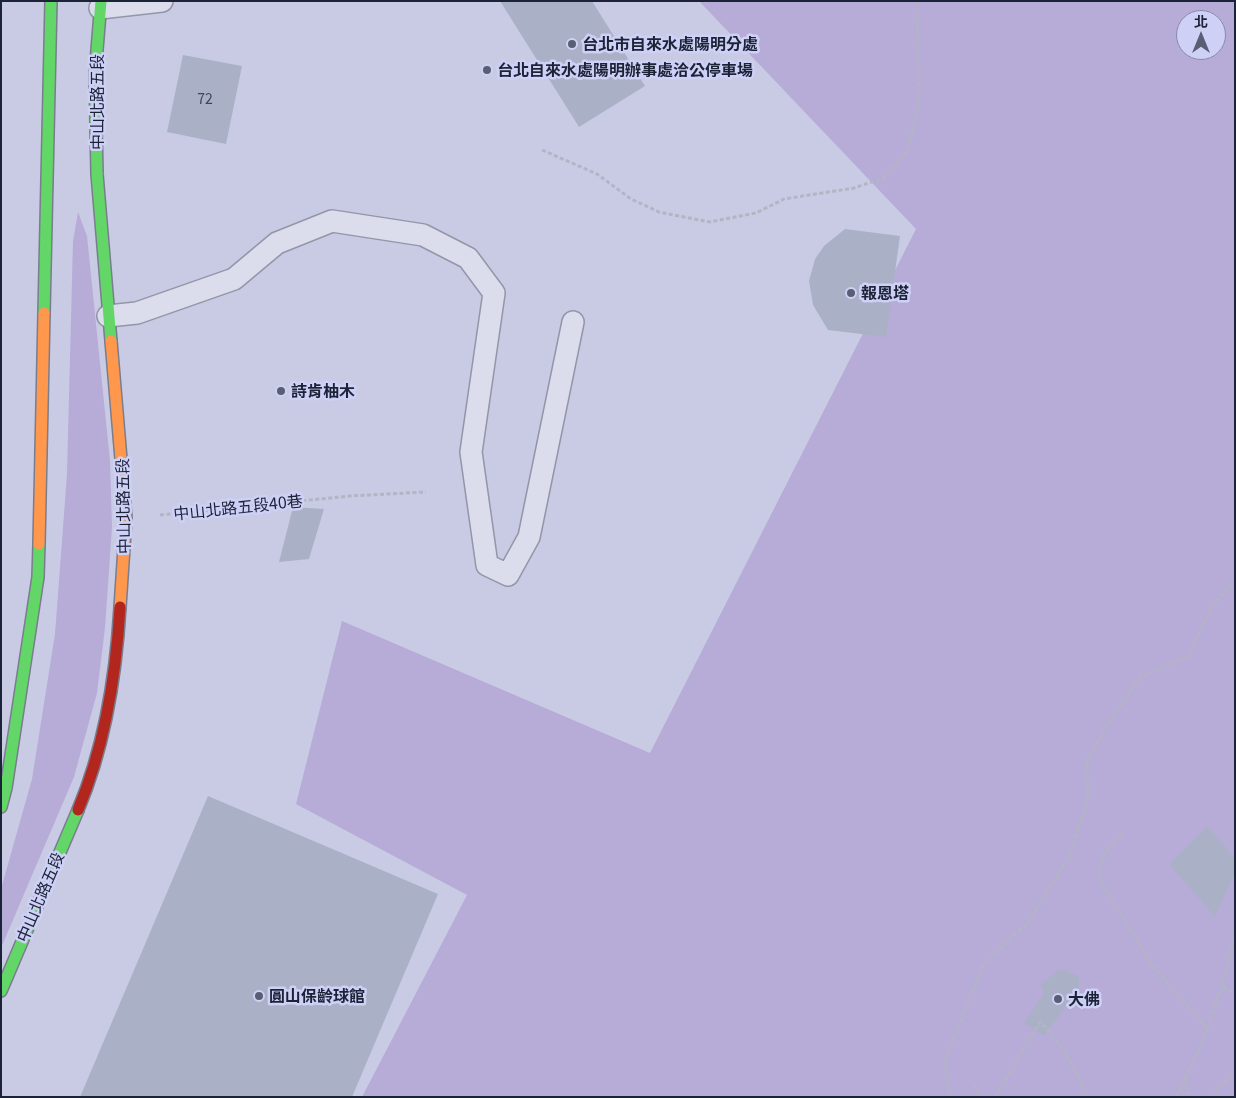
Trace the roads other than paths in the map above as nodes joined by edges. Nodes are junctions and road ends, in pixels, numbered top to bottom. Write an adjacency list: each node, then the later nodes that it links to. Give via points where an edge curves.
1 (50, 1): 6 (main road, via 38,577)
2 (162, 1): 3 (lane)
3 (100, 5): 4 (main road, 中山北路五段, via 95,74 97,174)
4 (108, 316): 5 (lane, via 137,313 234,279 277,243 332,221 423,235 468,258 494,293 471,452 487,565 508,575 529,537); 7 (main road, 中山北路五段, via 126,518 111,696 91,778)
5 (573, 322)
6 (1, 807)
7 (1, 991)

